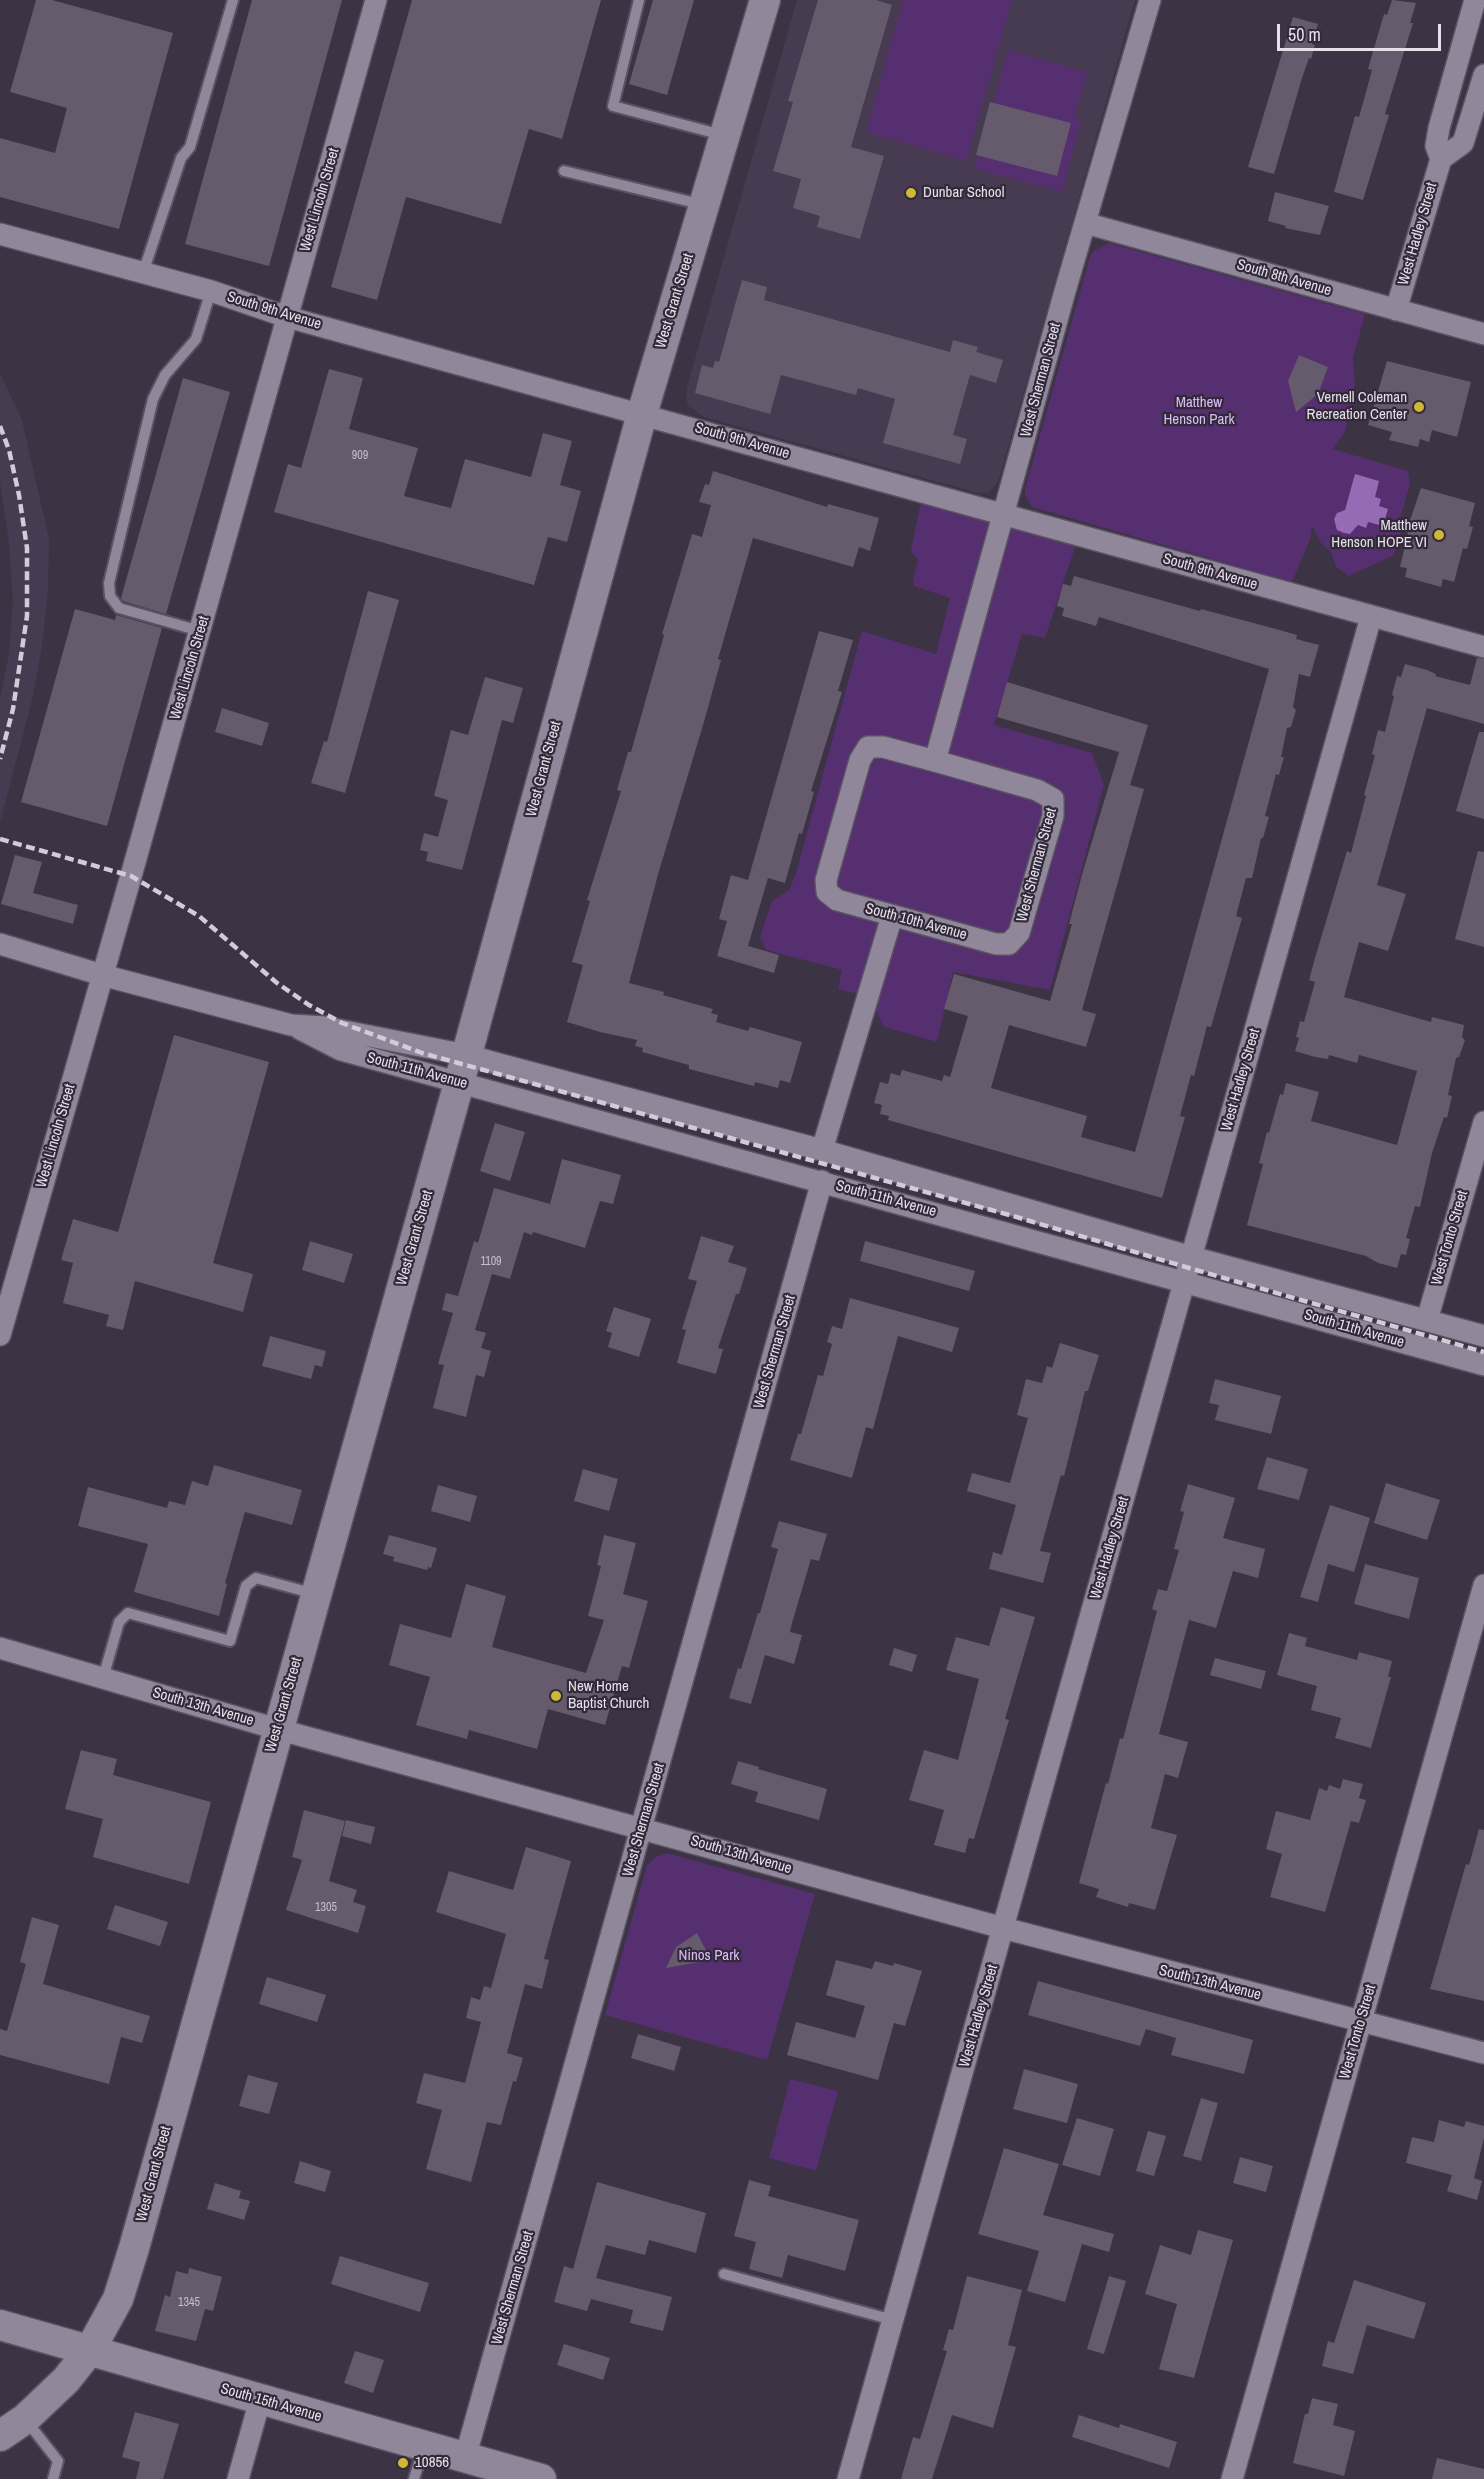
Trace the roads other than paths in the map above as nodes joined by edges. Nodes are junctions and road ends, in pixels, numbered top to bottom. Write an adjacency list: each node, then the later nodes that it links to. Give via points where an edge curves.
1 (233, 0): 14 (lane, via 190,147 181,158)
2 (375, 0): 17 (street, West Lincoln Street)
3 (639, 0): 8 (lane, via 613,105)
4 (765, 0): 8 (main road, West Grant Street)
5 (1150, 0): 12 (street, West Sherman Street)
6 (1475, 0): 9 (street, West Hadley Street, via 1439,128 1436,146)
7 (1484, 75): 9 (street, via 1463,143)
8 (724, 135): 11 (main road, West Grant Street)
9 (1441, 159): 16 (street, West Hadley Street)
10 (564, 171): 11 (lane)
11 (704, 205): 19 (main road, West Grant Street)
12 (1085, 223): 16 (street, South 8th Avenue); 20 (street, West Sherman Street)
13 (0, 234): 14 (street, South 9th Avenue)
14 (143, 273): 15 (street, South 9th Avenue)
15 (211, 291): 17 (street, South 9th Avenue); 22 (lane, via 196,339 165,375 153,399 109,583 110,596 119,608)
16 (1396, 310): 18 (street, South 8th Avenue)
17 (287, 317): 19 (street, South 9th Avenue); 22 (street, West Lincoln Street)
18 (1484, 334)
19 (642, 414): 20 (street, South 9th Avenue); 31 (main road, West Grant Street)
20 (1003, 514): 21 (street, South 9th Avenue); 24 (street, West Sherman Street)
21 (1371, 617): 23 (street, South 9th Avenue); 35 (street, West Hadley Street)
22 (200, 631): 29 (street, West Lincoln Street)
23 (1484, 647)
24 (935, 760): 25 (street, West Sherman Street, via 868,747 856,771 826,880); 28 (street, West Sherman Street, via 1037,790 1053,799 1053,816 1019,933)
25 (827, 892): 26 (street, South 10th Avenue, via 837,900)
26 (892, 916): 28 (street, South 10th Avenue, via 996,944); 33 (street)
27 (0, 944): 29 (street, South 11th Avenue)
28 (1009, 944)
29 (102, 975): 30 (street, South 11th Avenue); 38 (street, West Lincoln Street)
30 (291, 1025): 31 (street, South 11th Avenue, via 324,1027); 31 (street, South 11th Avenue, via 341,1050)
31 (462, 1069): 33 (street, South 11th Avenue); 34 (street, South 11th Avenue); 42 (main road, West Grant Street)
32 (1484, 1122): 37 (street, West Tonto Street)
33 (822, 1150): 35 (street, South 11th Avenue)
34 (822, 1181): 36 (street, South 11th Avenue); 46 (street, West Sherman Street)
35 (1192, 1257): 36 (street, West Hadley Street); 37 (street, South 11th Avenue)
36 (1185, 1281): 40 (street, South 11th Avenue); 47 (street, West Hadley Street)
37 (1427, 1320): 39 (street, South 11th Avenue)
38 (0, 1335)
39 (1484, 1336)
40 (1484, 1365)
41 (1484, 1585): 48 (street, West Tonto Street)
42 (315, 1594): 44 (lane, via 256,1578 246,1586 230,1641 128,1613 119,1622); 45 (main road, West Grant Street)
43 (0, 1648): 44 (street, South 13th Avenue)
44 (103, 1678): 45 (street, South 13th Avenue)
45 (277, 1729): 46 (street, South 13th Avenue); 53 (main road, West Grant Street, via 134,2248 118,2299)
46 (642, 1828): 47 (street, South 13th Avenue); 58 (street, West Sherman Street)
47 (1003, 1928): 48 (street, South 13th Avenue); 51 (street, West Hadley Street)
48 (1361, 2022): 49 (street, South 13th Avenue); 64 (street, West Tonto Street)
49 (1484, 2053)
50 (724, 2274): 51 (lane)
51 (893, 2320): 63 (street, West Hadley Street)
52 (0, 2325): 53 (main road, South 15th Avenue)
53 (90, 2350): 54 (main road, South 15th Avenue); 55 (main road, West Grant Street, via 66,2380)
54 (260, 2400): 57 (main road, South 15th Avenue); 60 (street)
55 (25, 2419): 56 (main road, West Grant Street); 59 (lane, via 58,2461)
56 (0, 2436)
57 (424, 2446): 58 (main road, South 15th Avenue); 61 (lane)
58 (465, 2458): 62 (main road, South 15th Avenue)
59 (53, 2479)
60 (238, 2479)
61 (414, 2479)
62 (542, 2479)
63 (848, 2479)
64 (1232, 2479)

